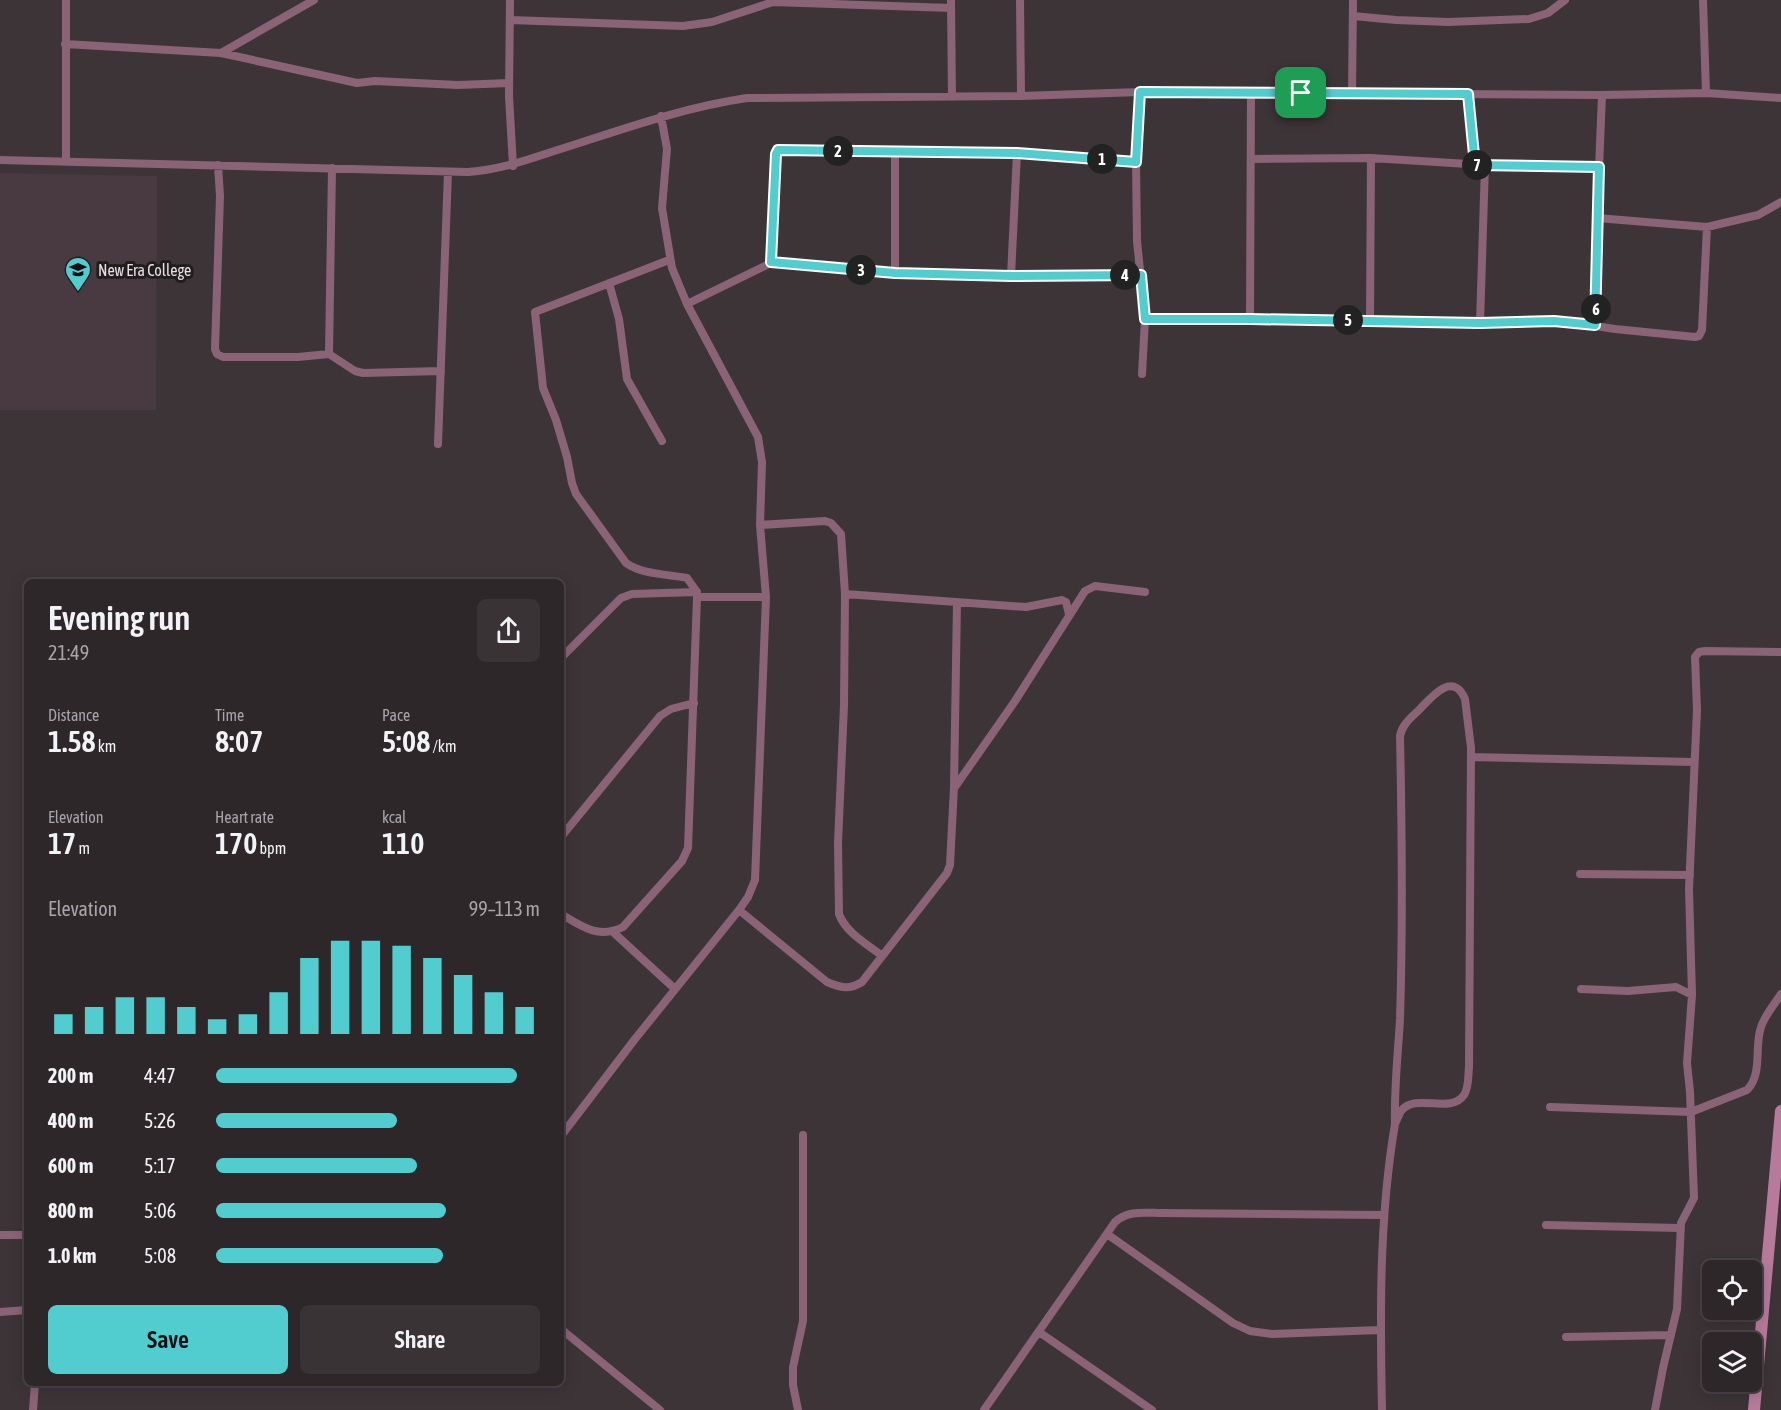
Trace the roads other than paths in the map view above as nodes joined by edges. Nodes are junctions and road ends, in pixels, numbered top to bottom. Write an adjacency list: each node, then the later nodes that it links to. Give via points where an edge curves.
1 (66, 0): 12 (street)
2 (314, 0): 13 (street)
3 (510, 0): 11 (street)
4 (1020, 0): 21 (street)
5 (1353, 0): 10 (street)
6 (1565, 0): 10 (street, via 1548,13 1529,19 1448,22)
7 (1703, 0): 17 (street)
8 (772, 1): 9 (street); 11 (street, via 711,22 683,26)
9 (951, 4): 22 (street)
10 (1353, 16): 18 (street)
11 (510, 20): 14 (street)
12 (65, 44): 13 (street); 30 (street)
13 (221, 53): 14 (street, via 357,83)
14 (509, 83): 35 (street)
15 (1140, 92): 16 (street); 21 (street); 31 (street)
16 (1251, 93): 18 (street); 28 (street)
17 (1706, 93): 20 (street); 23 (street)
18 (1352, 94): 19 (street)
19 (1468, 94): 20 (street); 33 (street)
20 (1602, 95): 36 (street)
21 (1021, 96): 22 (street)
22 (952, 97): 24 (street, via 747,98)
23 (1781, 98)
24 (661, 116): 35 (street); 42 (street, via 667,149 662,208)
25 (895, 152): 26 (street); 43 (street, via 778,150); 44 (street)
26 (1017, 153): 31 (street); 46 (street)
27 (1371, 158): 28 (street); 33 (street); 51 (street)
28 (1251, 159): 50 (street)
29 (0, 160): 30 (street)
30 (66, 162): 32 (street)
31 (1136, 162): 45 (street)
32 (219, 165): 37 (street); 54 (street, via 217,354)
33 (1475, 165): 34 (street)
34 (1485, 165): 36 (street); 52 (street)
35 (513, 166): 38 (street)
36 (1599, 167): 40 (street)
37 (332, 168): 38 (street); 54 (street)
38 (448, 172): 55 (street)
39 (1781, 202): 41 (street, via 1749,218)
40 (1597, 218): 41 (street); 53 (street)
41 (1707, 227): 53 (street, via 1699,336)
42 (669, 260): 47 (street); 48 (street)
43 (771, 262): 44 (street); 48 (street)
44 (895, 273): 46 (street)
45 (1141, 275): 46 (street); 49 (street)
46 (1011, 276)
47 (609, 284): 57 (street, via 619,319 627,379); 62 (street, via 535,312 543,388 576,494 616,552 634,569 690,579)
48 (687, 303): 59 (street, via 758,437 762,462)
49 (1145, 319): 50 (street); 56 (street)
50 (1250, 319): 51 (street)
51 (1370, 320): 52 (street)
52 (1480, 323): 53 (street, via 1554,321)
53 (1595, 325)
54 (329, 354): 55 (street, via 363,373)
55 (441, 371): 58 (street)
56 (1143, 374)
57 (662, 441)
58 (438, 444)
59 (760, 525): 61 (street, via 831,523 841,534); 63 (street)
60 (1144, 592): 65 (street, via 1090,587)
61 (845, 594): 64 (street); 78 (street, via 839,914 849,930)
62 (697, 595): 63 (street); 67 (street, via 632,594 621,598); 68 (street)
63 (766, 597): 75 (street, via 755,880)
64 (957, 602): 65 (street, via 1026,607 1062,600); 71 (street)
65 (1069, 614): 71 (street, via 1015,701)
66 (1781, 652): 70 (street, via 1696,654)
67 (564, 655)
68 (694, 703): 72 (street, via 660,716); 77 (street, via 688,848 682,861 634,917)
69 (1471, 757): 70 (street); 88 (street, via 1467,1089 1453,1103 1407,1106); 88 (street, via 1467,707 1463,693 1455,688 1446,687 1436,693 1401,730 1400,999)
70 (1694, 762): 74 (street)
71 (954, 787): 78 (street, via 949,869)
72 (564, 833)
73 (1580, 874): 74 (street)
74 (1690, 875): 79 (street)
75 (740, 910): 78 (street, via 837,987 853,987 862,982); 81 (street)
76 (564, 916): 77 (street, via 587,930)
77 (613, 932): 81 (street)
78 (882, 956)
79 (1691, 976): 80 (street); 84 (street)
80 (1676, 987): 82 (street); 84 (street)
81 (675, 989): 89 (street)
82 (1581, 989)
83 (1781, 994): 87 (street, via 1761,1027 1752,1085)
84 (1692, 995): 87 (street, via 1687,1063)
85 (1550, 1107): 87 (street)
86 (1781, 1111): 112 (street)
87 (1691, 1112): 93 (street, via 1694,1198)
88 (1395, 1124): 91 (street)
89 (564, 1132)
90 (803, 1135): 107 (street, via 803,1321 793,1367)
91 (1383, 1215): 94 (street, via 1129,1214 1122,1216); 99 (street)
92 (1546, 1225): 93 (street)
93 (1680, 1228): 102 (street, via 1677,1308)
94 (1107, 1234): 99 (street, via 1250,1331 1272,1334); 101 (street)
95 (0, 1235): 96 (street)
96 (24, 1235)
97 (24, 1310): 98 (street)
98 (0, 1312)
99 (1380, 1330): 110 (street)
100 (564, 1331): 106 (street)
101 (1039, 1332): 108 (street); 109 (street)
102 (1671, 1335): 103 (street); 111 (street)
103 (1566, 1337)
104 (35, 1386): 105 (street)
105 (33, 1410)
106 (660, 1410)
107 (798, 1410)
108 (984, 1410)
109 (1152, 1410)
110 (1382, 1410)
111 (1655, 1410)
112 (1754, 1410)

